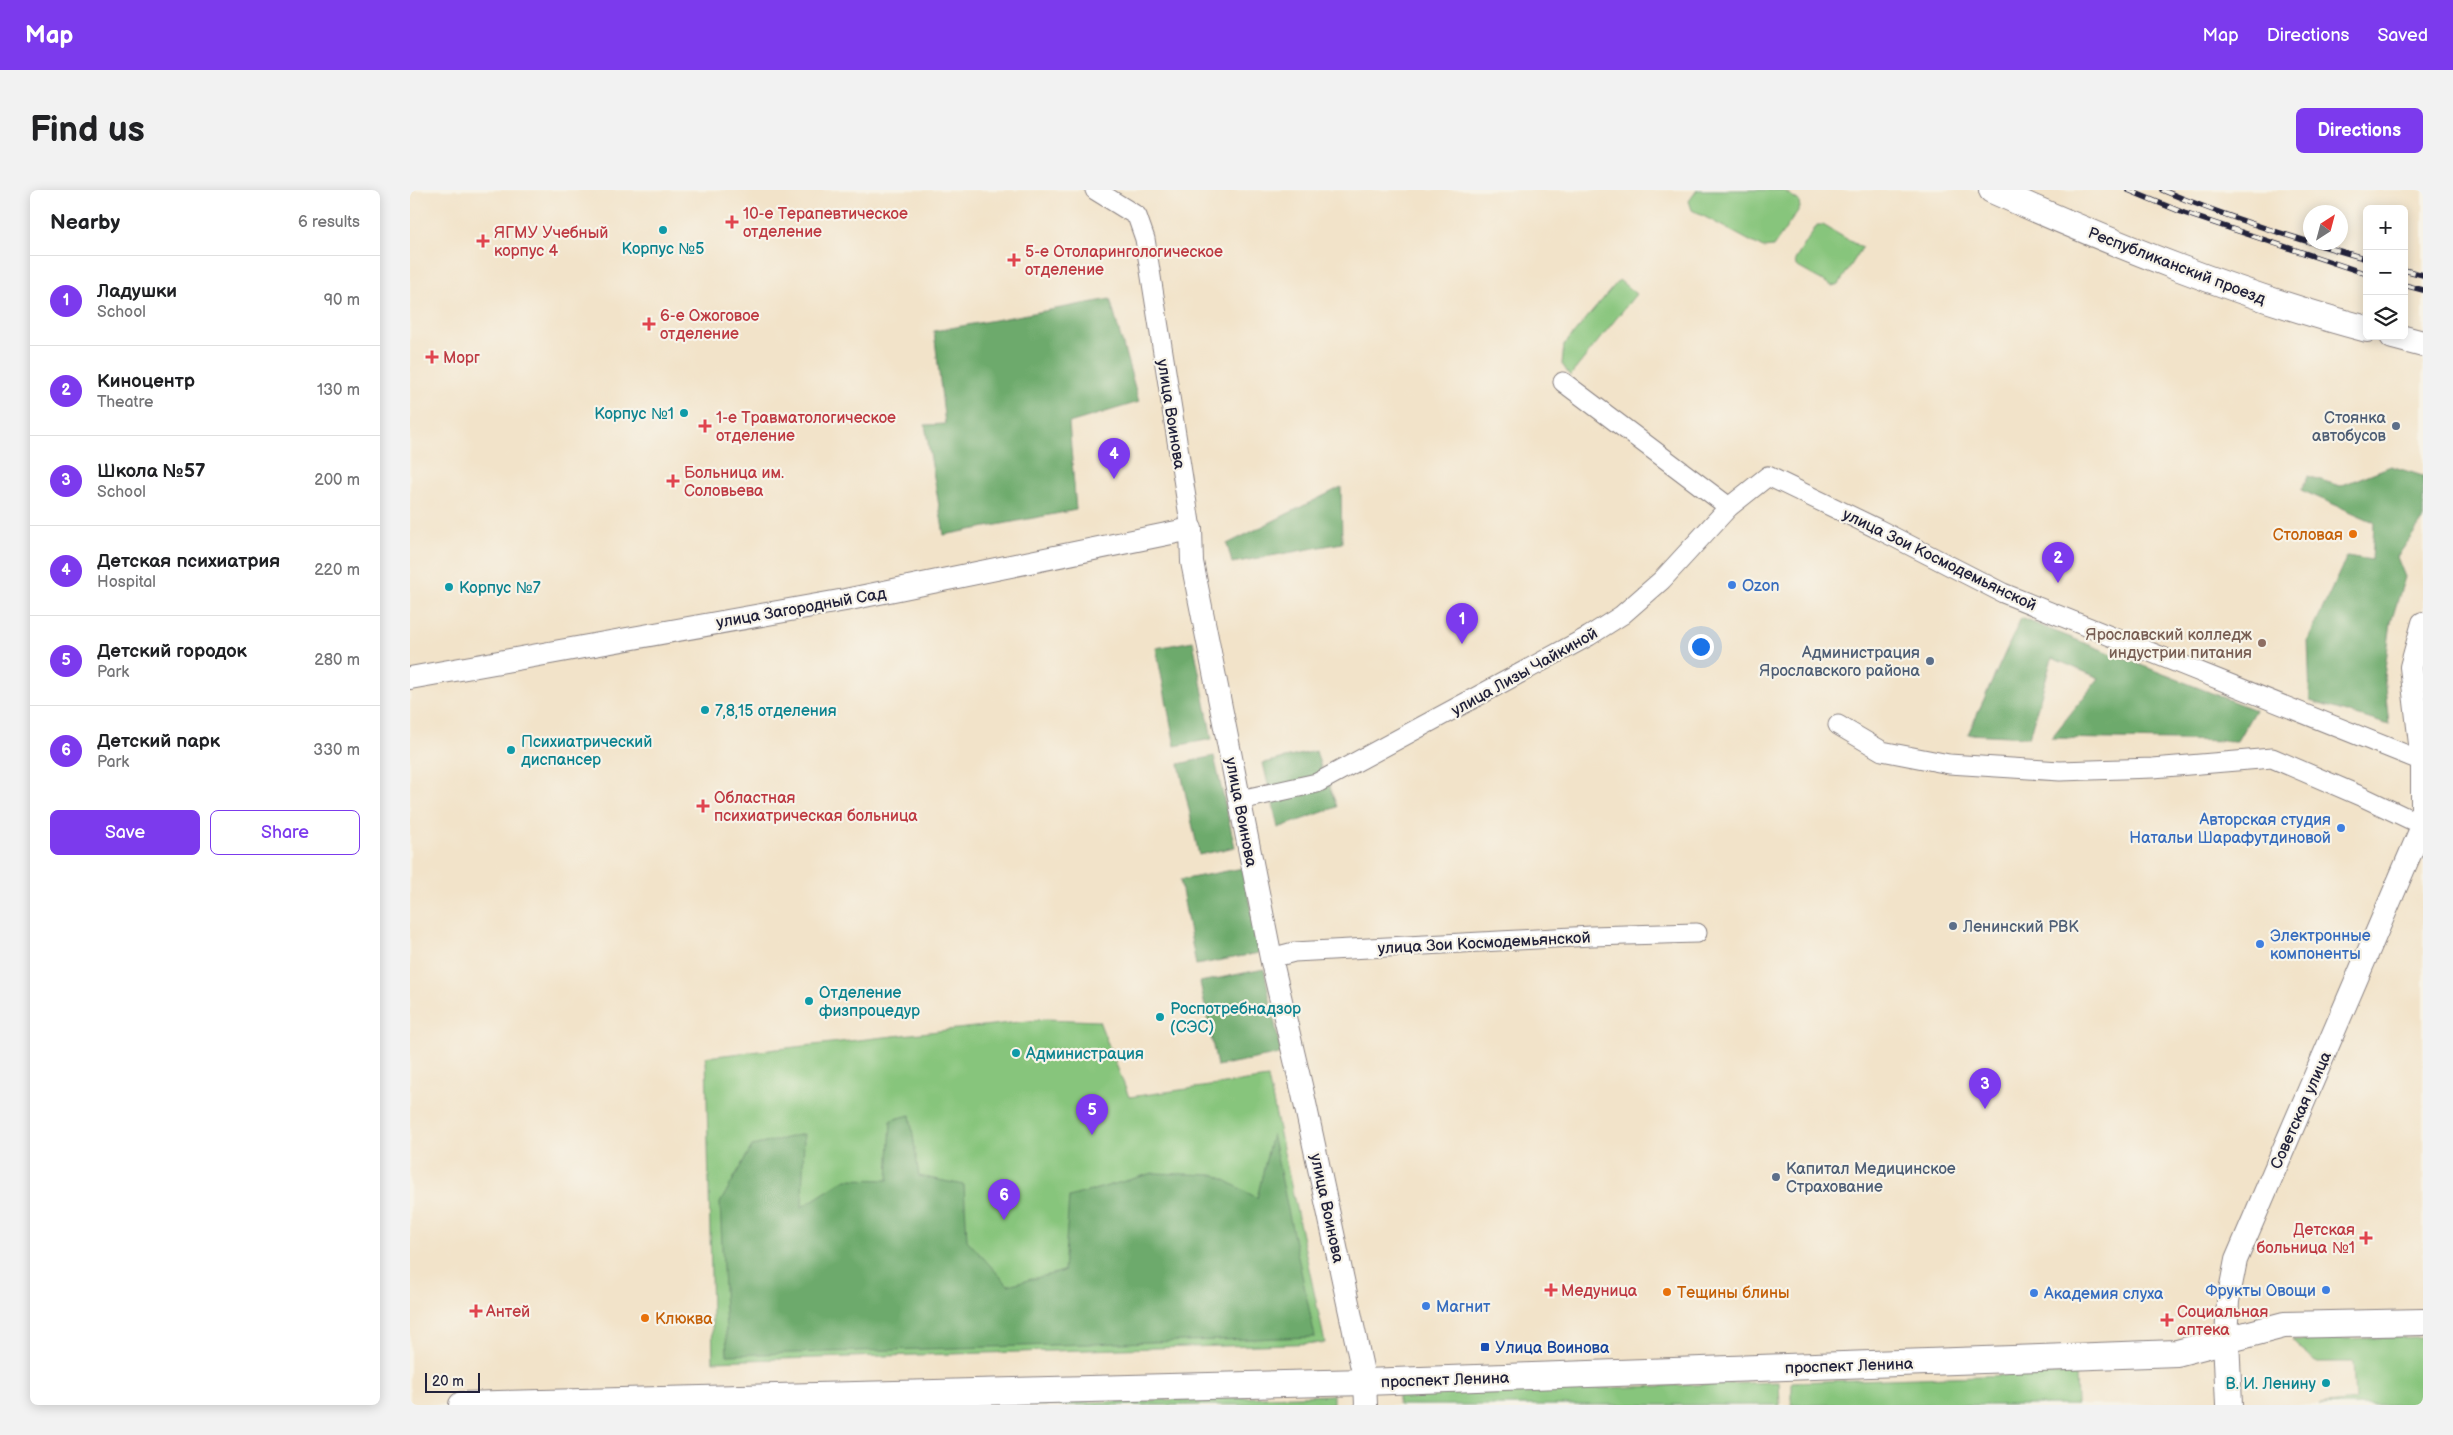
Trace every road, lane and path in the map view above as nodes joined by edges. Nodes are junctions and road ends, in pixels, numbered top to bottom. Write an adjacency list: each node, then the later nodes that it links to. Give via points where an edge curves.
1 (1095, 190): 9 (street, улица Воинова, via 1137,216 1145,239)
2 (1992, 190): 3 (main road, Республиканский проезд, via 2069,225 2236,289)
3 (2363, 328)
4 (2408, 340): 5 (main road)
5 (2423, 344)
6 (1563, 382): 8 (street)
7 (1768, 476): 8 (street, улица Лизы Чайкиной); 15 (street, улица Зои Космодемьянской, via 2003,593)
8 (1729, 508): 16 (street, улица Лизы Чайкиной, via 1662,580 1622,615 1589,636 1317,783)
9 (1191, 529): 12 (street, улица Загородный Сад, via 845,600); 16 (street, улица Воинова, via 1192,562)
10 (2422, 631): 11 (street, Советская улица)
11 (2411, 667): 13 (street); 15 (street, Советская улица)
12 (410, 678)
13 (2423, 700)
14 (1838, 725): 17 (street, via 1882,751 1949,764 2060,771 2153,768 2272,758)
15 (2422, 761): 17 (street, Советская улица)
16 (1240, 800): 19 (street, улица Воинова)
17 (2422, 825): 21 (street, Советская улица, via 2236,1260 2228,1302)
18 (1697, 933): 19 (street, улица Зои Космодемьянской, via 1294,952)
19 (1271, 958): 22 (street, улица Воинова, via 1304,1094)
20 (2423, 1322): 21 (main road, проспект Ленина, via 2284,1325)
21 (2226, 1339): 22 (main road, проспект Ленина, via 2177,1353); 25 (main road, Советская улица)
22 (1365, 1394): 23 (main road, проспект Ленина)
23 (684, 1402): 24 (main road, проспект Ленина)
24 (462, 1405)
25 (2229, 1405)

